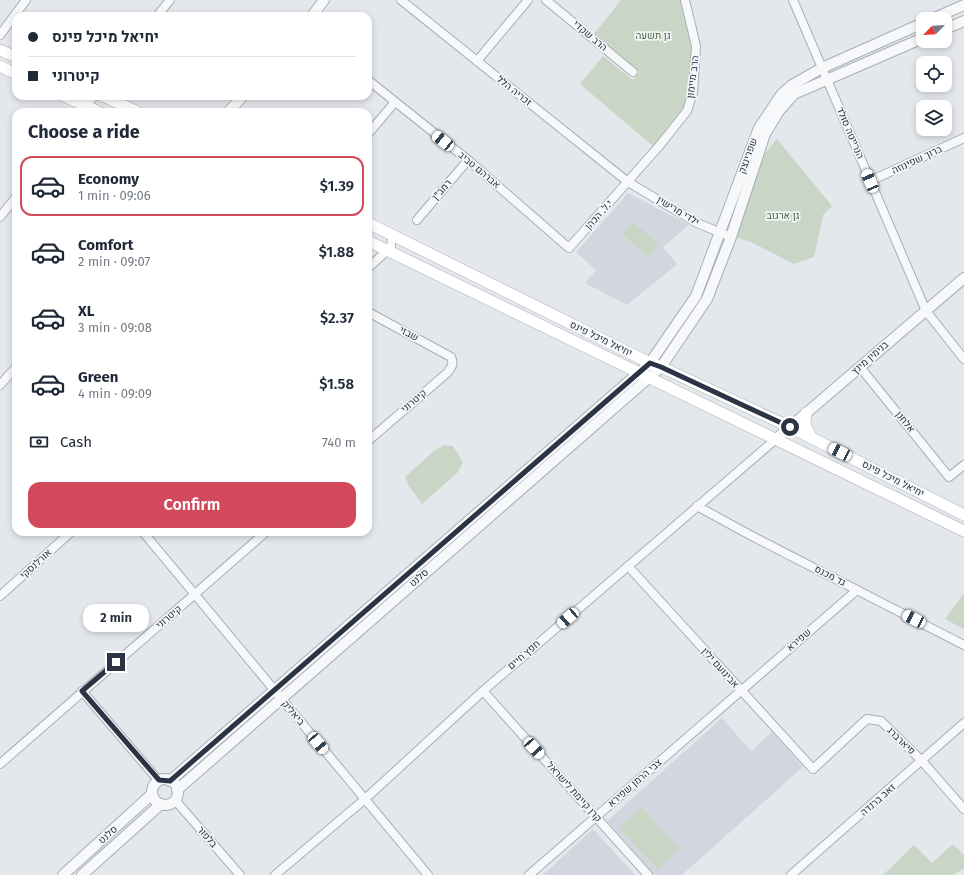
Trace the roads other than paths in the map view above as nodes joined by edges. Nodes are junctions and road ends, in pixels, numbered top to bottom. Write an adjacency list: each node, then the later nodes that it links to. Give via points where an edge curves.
1 (26, 0): 10 (street)
2 (170, 0): 11 (street)
3 (324, 0): 12 (street)
4 (401, 0): 22 (street, זכריה הלל)
5 (528, 0): 22 (street)
6 (546, 0): 26 (street, הרב שקדי)
7 (685, 0): 42 (street, הרב מיימון, via 696,46 693,93 687,111)
8 (793, 0): 24 (street, הנרייטה סולד)
9 (964, 5): 13 (street)
10 (17, 12)
11 (160, 12)
12 (315, 12)
13 (948, 12)
14 (12, 19): 18 (street)
15 (964, 21): 17 (street)
16 (916, 26): 24 (street, שפרינצק)
17 (952, 26)
18 (0, 35)
19 (916, 41): 27 (street, שפרינצק)
20 (0, 50): 21 (main road)
21 (12, 55)
22 (477, 62): 42 (street, זכריה הלל)
23 (0, 66): 25 (main road)
24 (822, 68): 27 (street, הנרייטה סולד); 47 (street, שפרינצק, via 792,85 781,95 758,128)
25 (12, 72)
26 (633, 72)
27 (827, 79): 41 (street, הנרייטה סולד); 49 (street, שפרינצק, via 794,94 779,111 765,134)
28 (372, 83): 33 (street, אברהם טביב)
29 (70, 100): 34 (main road)
30 (91, 100): 35 (street)
31 (112, 100): 36 (main road)
32 (239, 100): 37 (street)
33 (395, 102): 38 (street); 40 (street, אברהם טביב)
34 (82, 108)
35 (85, 108)
36 (129, 108)
37 (232, 108)
38 (372, 129)
39 (964, 138): 41 (street, ברוך שפינוזה)
40 (468, 160): 45 (street, רמב"ן); 51 (street, אברהם טביב)
41 (870, 181): 55 (street, הנרייטה סולד)
42 (628, 182): 47 (street, ילדי מרישין, via 696,223); 51 (street, י.ל. הכהן)
43 (12, 202): 44 (street)
44 (0, 217)
45 (417, 220)
46 (372, 225): 48 (main road, יחיאל מיכל פינס)
47 (720, 233): 49 (street, ילדי מרישין); 60 (street, שפרינצק, via 696,296)
48 (392, 235): 52 (street, via 392,245); 60 (main road, יחיאל מיכל פינס)
49 (731, 236): 57 (street, שפרינצק, via 707,298)
50 (372, 243): 52 (main road, יחיאל מיכל פינס)
51 (569, 248)
52 (388, 251): 53 (street); 64 (main road, יחיאל מיכל פינס)
53 (372, 265)
54 (964, 278): 55 (street, בנימין מינץ)
55 (926, 311): 59 (street, הנרייטה סולד); 62 (street, בנימין מינץ)
56 (372, 314): 58 (street, שבזי)
57 (672, 351): 61 (street, שפרינצק); 65 (street, via 669,359)
58 (451, 357): 69 (street, קיטרוני, via 452,367)
59 (964, 359)
60 (650, 363): 61 (main road, יחיאל מיכל פינס); 64 (street, סלנט)
61 (661, 367): 64 (street, סלנט); 65 (main road, יחיאל מיכל פינס)
62 (860, 367): 67 (street, בנימין מינץ); 72 (street, אלחנן, via 949,477)
63 (12, 375): 66 (street)
64 (643, 376): 71 (main road, יחיאל מיכל פינס); 84 (street, סלנט); 88 (street, סלנט)
65 (680, 376): 68 (main road, יחיאל מיכל פינס)
66 (0, 385)
67 (806, 413): 68 (street, בנימין מינץ); 70 (main road, via 805,425)
68 (790, 427): 70 (main road, יחיאל מיכל פינס); 71 (street, בנימין מינץ)
69 (372, 438)
70 (812, 438): 74 (main road, יחיאל מיכל פינס)
71 (776, 439): 73 (street, חפץ חיים); 75 (main road, יחיאל מיכל פינס)
72 (964, 465)
73 (697, 506): 79 (street, חפץ חיים); 80 (street, גד מכנס)
74 (964, 515)
75 (964, 531)
76 (68, 536): 82 (street, אורלנסקי)
77 (146, 536): 81 (street, ביאליק)
78 (261, 536): 81 (street, קיטרוני)
79 (628, 566): 85 (street, חפץ חיים); 87 (street, אבינועם ילין)
80 (857, 590): 83 (street, גד מכנס); 87 (street, שפירא)
81 (195, 595): 84 (street, ביאליק); 86 (street, קיטרוני)
82 (0, 596)
83 (964, 645)
84 (274, 690): 88 (street, ביאליק); 94 (street, סלנט)
85 (483, 690): 97 (street, חפץ חיים); 100 (street, קרן קיימת לישראל)
86 (82, 691): 91 (street, קיטרוני); 93 (street)
87 (742, 691): 92 (street, אבינועם ילין); 100 (street, צבי הרמן שפירא)
88 (281, 699): 96 (street, סלנט); 97 (street, ביאליק)
89 (964, 723): 90 (street, זאב ברנדה)
90 (922, 761): 92 (street, פיארברג, via 881,721 868,719); 99 (street, פיארברג); 108 (street, זאב ברנדה)
91 (0, 764)
92 (813, 769)
93 (159, 780): 94 (street); 95 (street, via 153,786)
94 (170, 781): 96 (street)
95 (152, 794): 98 (street); 101 (street, סלנט)
96 (176, 795): 98 (street, via 168,804); 103 (street, בלפור)
97 (365, 799): 104 (street, חפץ חיים); 105 (street, ביאליק)
98 (161, 804): 102 (street, סלנט)
99 (964, 809)
100 (596, 817): 106 (street, צבי הרמן שפירא); 107 (street, קרן קיימת לישראל)
101 (63, 875)
102 (82, 875)
103 (240, 875)
104 (275, 875)
105 (428, 875)
106 (529, 875)
107 (648, 875)
108 (791, 875)

